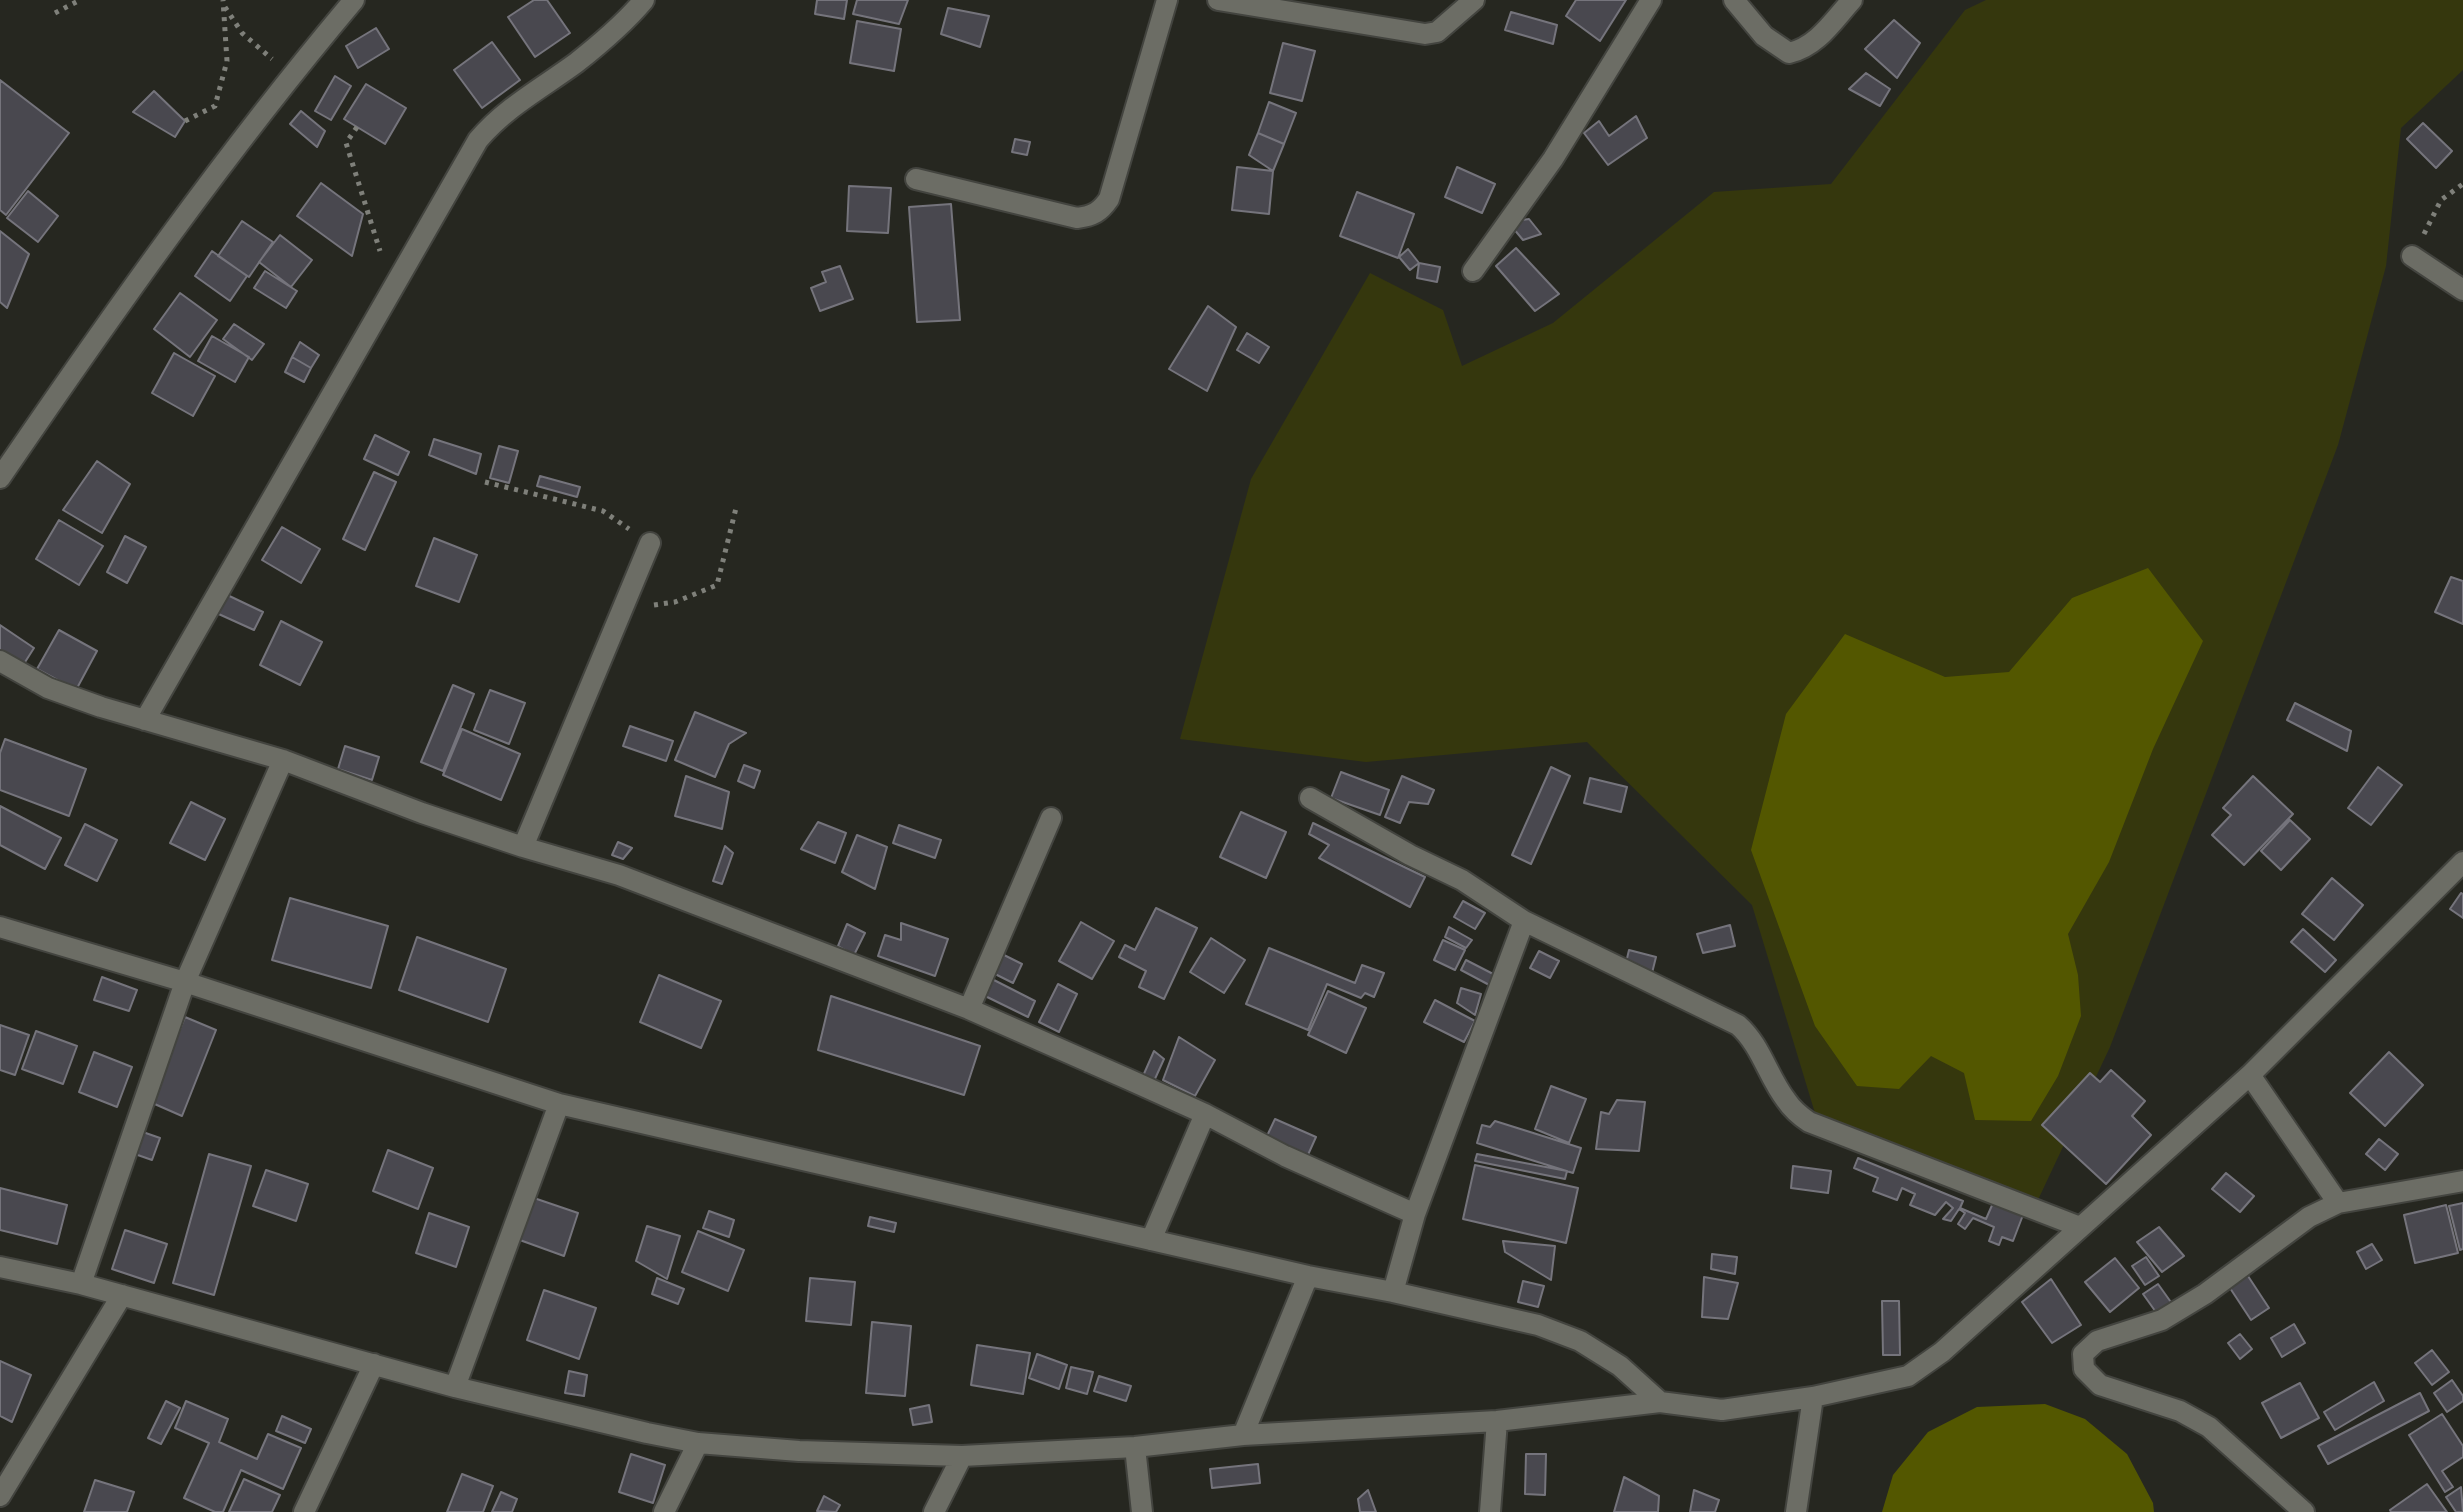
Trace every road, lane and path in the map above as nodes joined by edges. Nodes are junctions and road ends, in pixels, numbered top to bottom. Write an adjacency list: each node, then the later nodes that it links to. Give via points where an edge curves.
1 (80, 0): 11 (path)
2 (354, 0): 12 (street)
3 (644, 0): 19 (street, via 611,35 513,106 478,140)
4 (1167, 0): 15 (street, via 1102,209 1077,218)
5 (1218, 0): 6 (street, via 1425,34 1437,32)
6 (1474, 0)
7 (1651, 0): 18 (street, via 1553,159)
8 (1734, 0): 9 (street, via 1764,36 1789,53 1814,42)
9 (1852, 0)
10 (222, 2): 12 (path, via 242,33); 13 (path, via 227,61 215,106)
11 (55, 13)
12 (291, 75): 21 (street, via 111,315)
13 (185, 121)
14 (357, 127): 19 (path, via 346,143)
15 (916, 179)
16 (2463, 184): 17 (path, via 2441,200)
17 (2412, 256): 20 (street)
18 (1473, 271)
19 (394, 290): 27 (street)
20 (2463, 290)
21 (0, 478)
22 (485, 482): 24 (path, via 603,511)
23 (737, 504): 25 (path, via 717,585 675,602)
24 (650, 543): 25 (street)
25 (622, 610): 31 (street)
26 (0, 661): 27 (street, via 48,688)
27 (145, 720): 28 (street)
28 (283, 760): 31 (street); 35 (street)
29 (1310, 798): 33 (street, via 1462,880)
30 (1051, 818): 36 (street)
31 (523, 847): 36 (street, via 619,875)
32 (2463, 862): 37 (street)
33 (1524, 921): 42 (street); 43 (street, via 1738,1025 1784,1099 1809,1122)
34 (0, 927): 35 (street)
35 (185, 982): 38 (street); 47 (street)
36 (969, 1009): 39 (street)
37 (2250, 1075): 41 (street); 43 (street)
38 (559, 1104): 44 (street); 51 (street)
39 (1205, 1114): 42 (street); 44 (street)
40 (2463, 1181): 41 (street)
41 (2338, 1203): 66 (street, via 2309,1217 2184,1307 2162,1320 2097,1341 2083,1354 2084,1369 2100,1385 2180,1411 2209,1427)
42 (1415, 1214): 48 (street)
43 (2080, 1227): 52 (street, via 1981,1319 1908,1376)
44 (1151, 1240): 46 (street)
45 (0, 1267): 47 (street)
46 (1308, 1276): 48 (street); 55 (street)
47 (81, 1284): 49 (street)
48 (1393, 1292): 53 (street, via 1538,1325 1580,1341 1620,1366)
49 (122, 1295): 50 (street); 59 (street)
50 (374, 1364): 51 (street); 60 (street)
51 (455, 1387): 56 (street)
52 (1813, 1397): 53 (street, via 1722,1410); 65 (street)
53 (1660, 1402): 54 (street)
54 (1497, 1421): 55 (street); 64 (street)
55 (1243, 1435): 57 (street)
56 (698, 1443): 58 (street); 61 (street)
57 (1135, 1447): 58 (street); 63 (street)
58 (962, 1456): 62 (street)
59 (0, 1496)
60 (304, 1512)
61 (664, 1512)
62 (934, 1512)
63 (1142, 1512)
64 (1490, 1512)
65 (1796, 1512)
66 (2304, 1512)

